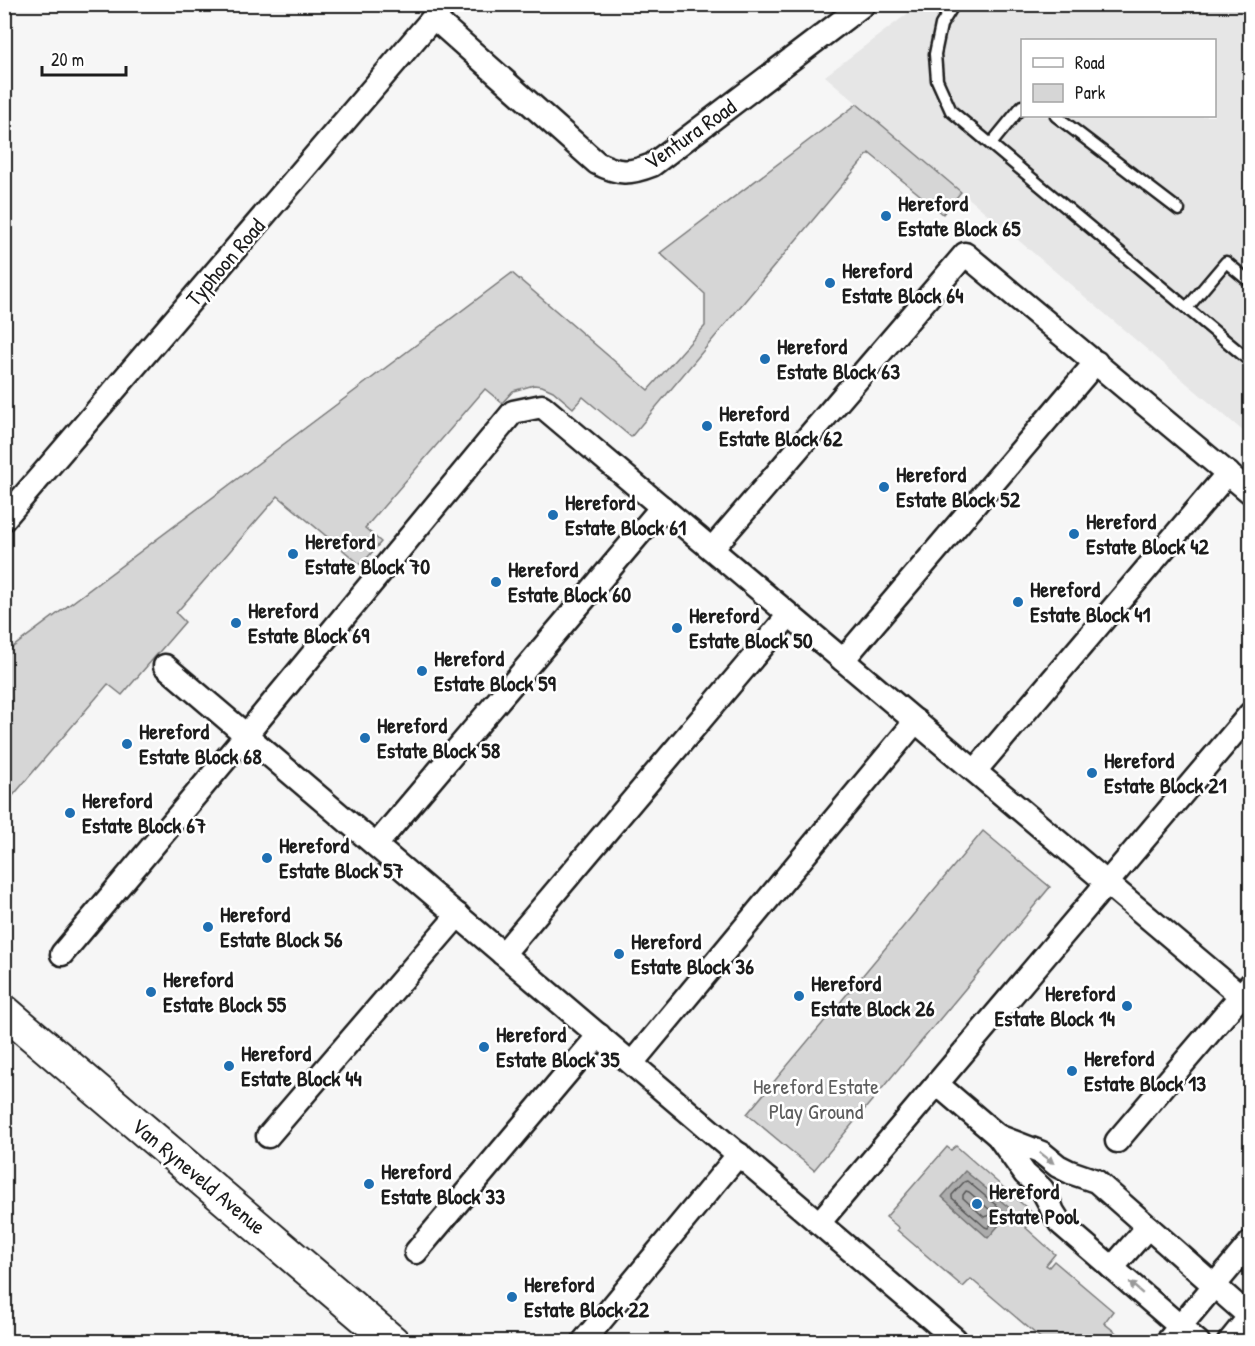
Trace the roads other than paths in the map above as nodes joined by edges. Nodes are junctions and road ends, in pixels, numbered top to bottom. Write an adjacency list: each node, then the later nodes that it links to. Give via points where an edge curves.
1 (864, 4): 3 (street, Ventura Road, via 652,165 624,172 597,163)
2 (954, 4): 6 (lane, via 941,25 934,54 937,80 951,111)
3 (439, 11): 15 (street, Typhoon Road)
4 (1021, 108): 6 (lane)
5 (1057, 117): 7 (lane)
6 (991, 144): 9 (lane)
7 (1179, 210)
8 (1251, 282): 9 (lane, via 1226,262)
9 (1187, 308): 10 (lane)
10 (1251, 361)
11 (1096, 362): 12 (street); 16 (street, via 965,254); 18 (street)
12 (1228, 473): 13 (street); 23 (street)
13 (1251, 492)
14 (662, 507): 16 (street); 22 (street, via 542,406 513,412); 24 (street)
15 (4, 519)
16 (712, 549): 17 (street)
17 (789, 615): 18 (street); 28 (street)
18 (843, 660): 21 (street)
19 (165, 666): 22 (street)
20 (1251, 714): 25 (street)
21 (916, 721): 23 (street); 32 (street)
22 (246, 735): 24 (street); 27 (street)
23 (975, 771): 25 (street)
24 (376, 845): 26 (street)
25 (1107, 883): 29 (street); 33 (street)
26 (458, 915): 28 (street); 34 (street)
27 (62, 954)
28 (503, 954): 31 (street)
29 (1246, 990): 36 (street)
30 (4, 1011): 46 (main road, Van Ryneveld Avenue)
31 (599, 1035): 32 (street); 41 (street)
32 (632, 1063): 37 (street)
33 (937, 1084): 35 (street); 38 (street)
34 (268, 1136)
35 (998, 1136): 39 (street, one-way to 39, via 1096,1181); 42 (street, via 1025,1174 1042,1190 1060,1223)
36 (1118, 1141)
37 (739, 1154): 38 (street); 47 (street)
38 (819, 1222): 48 (street, via 956,1339)
39 (1148, 1227): 42 (street); 43 (street)
40 (1251, 1243): 43 (street)
41 (416, 1252)
42 (1112, 1268): 45 (street, one-way to 42)
43 (1214, 1285): 44 (street); 45 (street)
44 (1250, 1317): 50 (street)
45 (1174, 1334): 49 (street)
46 (393, 1341)
47 (583, 1341)
48 (953, 1341)
49 (1198, 1341)
50 (1229, 1341)

